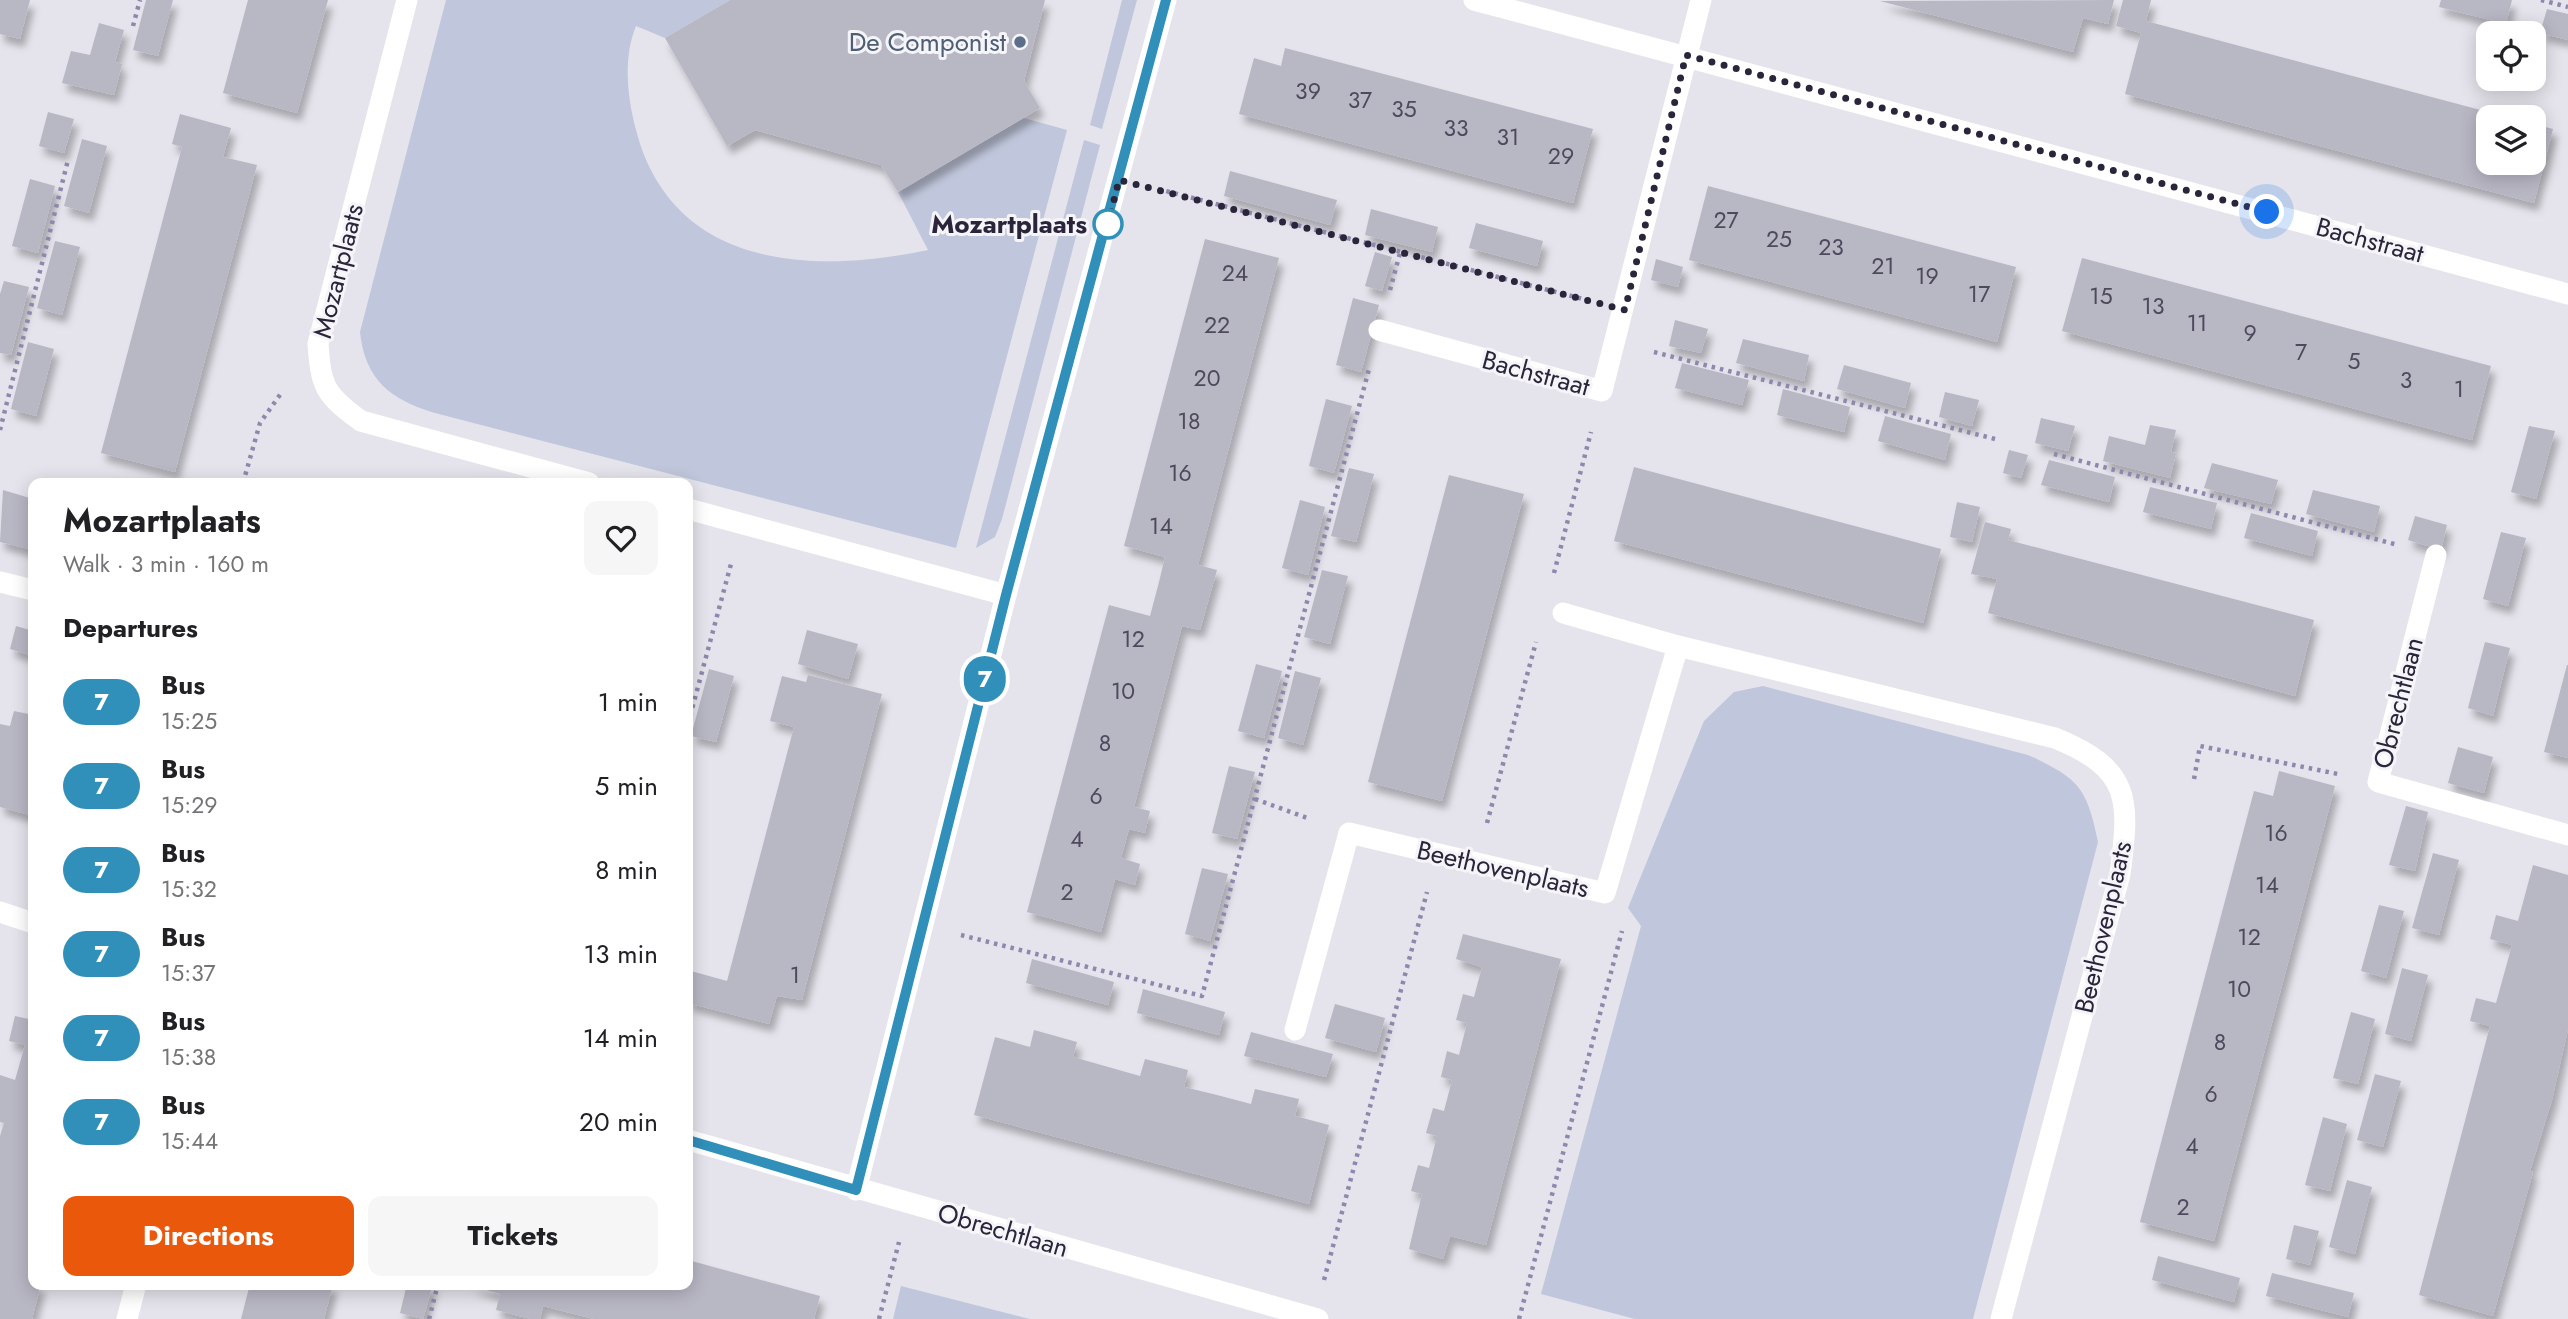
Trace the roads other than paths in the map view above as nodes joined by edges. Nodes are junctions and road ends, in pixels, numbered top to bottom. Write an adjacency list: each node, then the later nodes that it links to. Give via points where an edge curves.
1 (407, 0): 8 (street, Mozartplaats, via 318,344 321,380 340,406 361,421)
2 (1166, 0): 13 (street)
3 (1474, 0): 5 (street, Bachstraat)
4 (1701, 0): 5 (street, Bachstraat)
5 (1686, 55): 6 (street, Bachstraat); 7 (street, Bachstraat, via 1602,391)
6 (2568, 294)
7 (1379, 330)
8 (571, 478)
9 (693, 510): 13 (street)
10 (2436, 555): 16 (street, Obrechtlaan, via 2378,782)
11 (0, 582): 12 (street)
12 (28, 589)
13 (1006, 595): 21 (street)
14 (1563, 613): 15 (street, Beethovenplaats)
15 (1678, 646): 19 (street, Beethovenplaats, via 1605,893 1349,832); 25 (street, Beethovenplaats, via 2055,738 2081,749 2112,772 2124,797 2126,834 2120,874)
16 (2568, 835)
17 (0, 912): 18 (street)
18 (28, 921)
19 (1295, 1030)
20 (693, 1141): 21 (street, Obrechtlaan)
21 (856, 1190): 24 (street, Obrechtlaan)
22 (134, 1290): 23 (street)
23 (127, 1319)
24 (1317, 1319)
25 (2001, 1319)

